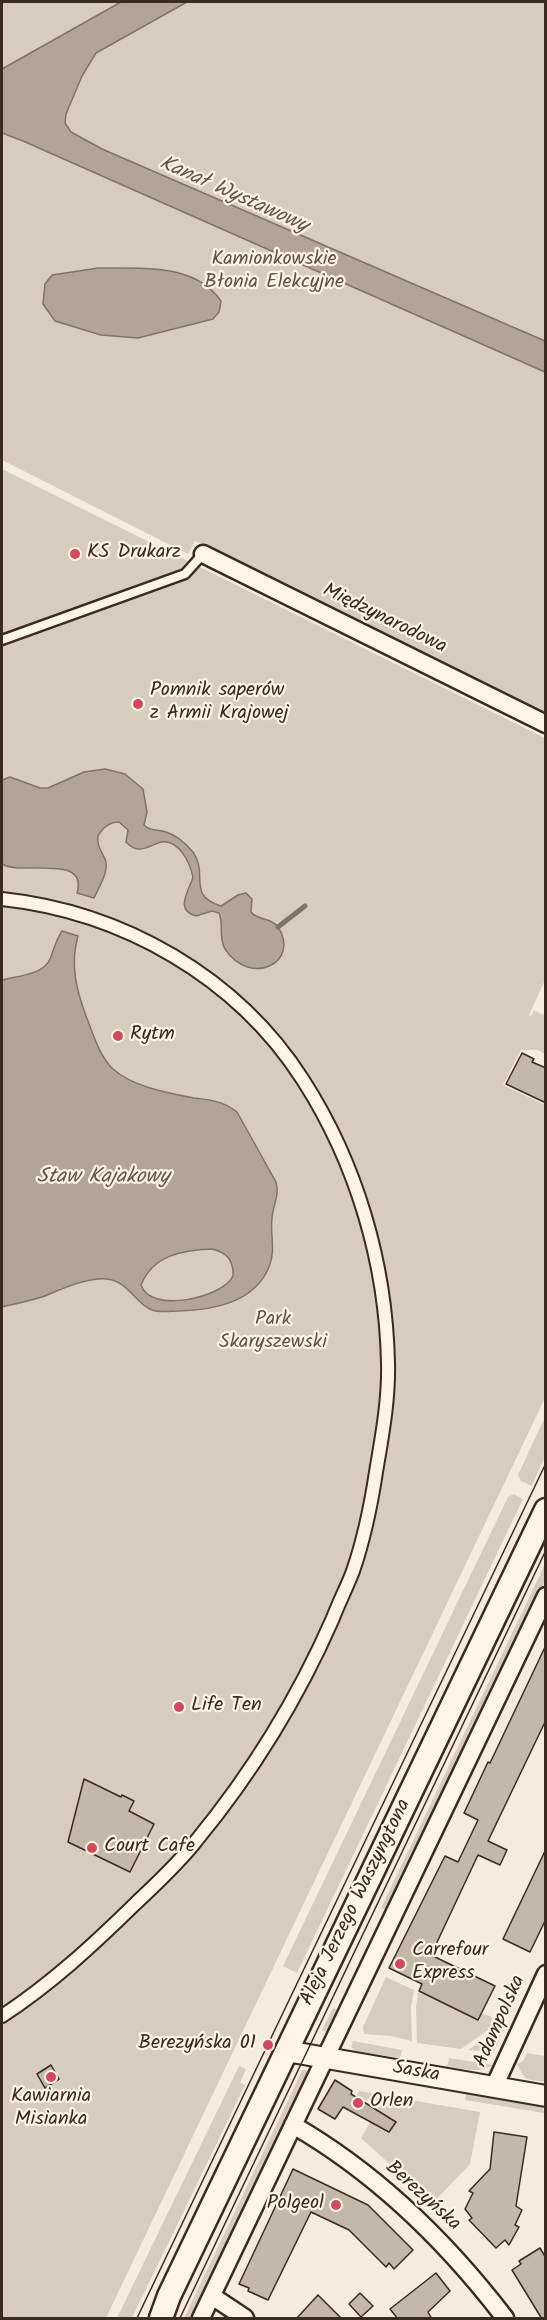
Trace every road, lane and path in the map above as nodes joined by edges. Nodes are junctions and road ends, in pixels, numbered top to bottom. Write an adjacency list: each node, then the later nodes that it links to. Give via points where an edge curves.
1 (203, 554): 2 (lane, via 186,574); 3 (street, Międzynarodowa)
2 (2, 640)
3 (546, 724)
4 (2, 899): 8 (street, via 59,909 134,934 182,960 261,1024 321,1108 364,1210 380,1280 388,1361 384,1427 370,1510 353,1572 317,1655 268,1742 195,1844 165,1875 70,1967)
5 (546, 1510): 9 (main road, Aleja Jerzego Waszyngtona)
6 (546, 1596): 10 (street, Aleja Jerzego Waszyngtona)
7 (546, 1974): 11 (street, Adampolska)
8 (2, 2016)
9 (286, 2051): 10 (street, Saska); 14 (main road, Aleja Jerzego Waszyngtona)
10 (326, 2058): 11 (street, Saska); 13 (street, Aleja Jerzego Waszyngtona)
11 (494, 2087): 12 (street, Saska)
12 (546, 2096)
13 (293, 2125): 15 (street, Aleja Jerzego Waszyngtona); 20 (street, Berezyńska, via 358,2168 431,2231)
14 (169, 2296): 16 (main road, Aleja Jerzego Waszyngtona); 17 (main road, Aleja Jerzego Waszyngtona)
15 (212, 2296): 18 (street, Aleja Jerzego Waszyngtona); 19 (street)
16 (154, 2319)
17 (161, 2319)
18 (201, 2319)
19 (245, 2319)
20 (505, 2319)

